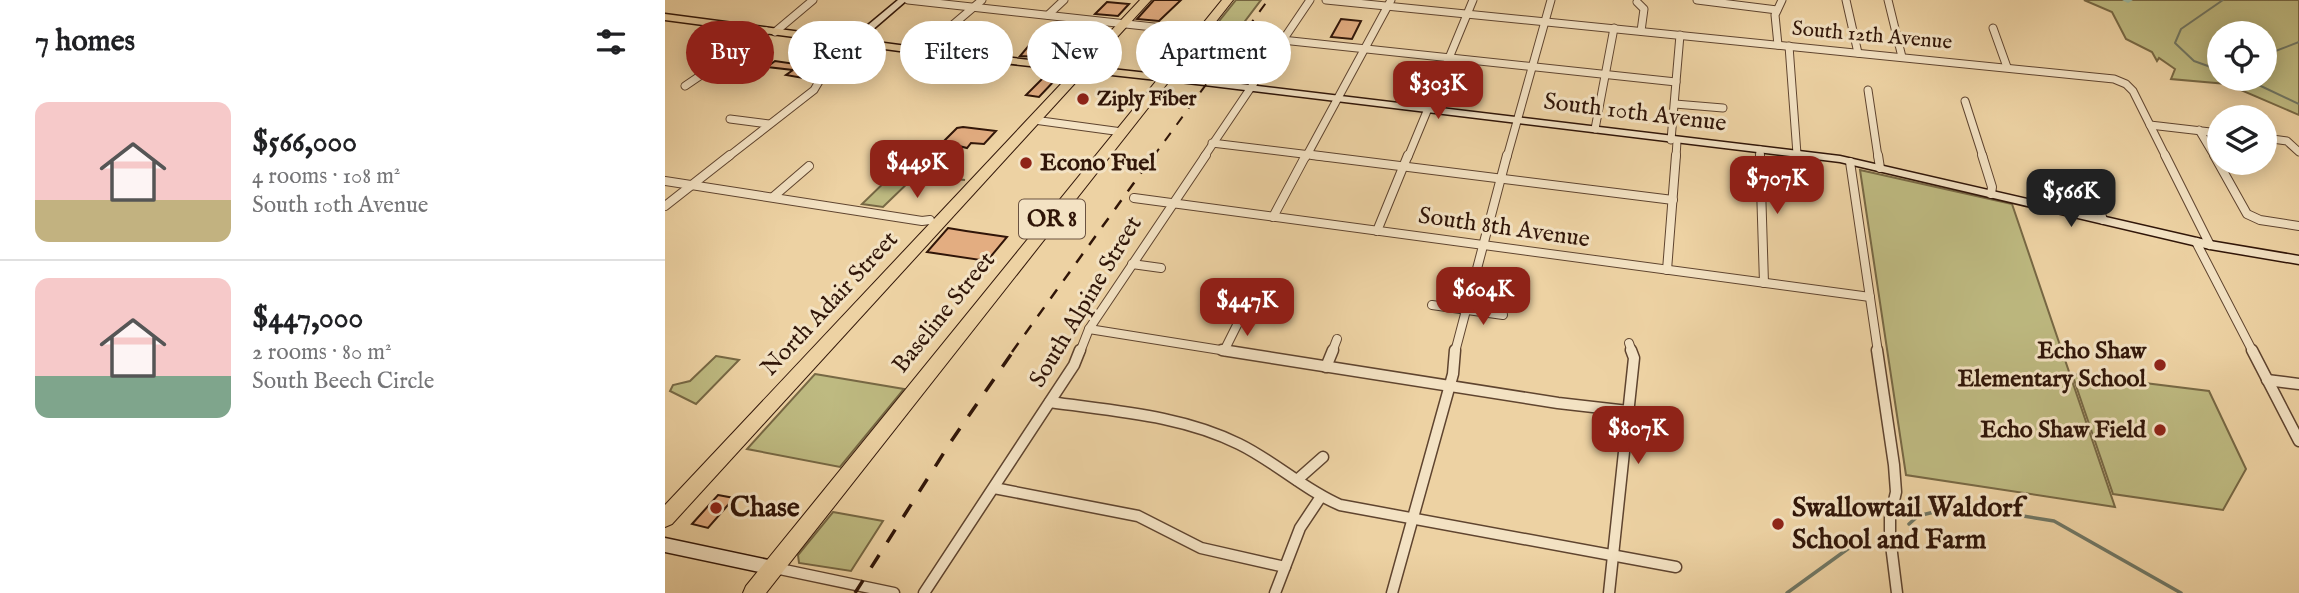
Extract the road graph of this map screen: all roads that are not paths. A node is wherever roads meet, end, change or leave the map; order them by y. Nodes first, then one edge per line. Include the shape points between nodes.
1 (813, 0) edge
2 (906, 0) edge
3 (982, 0) edge
4 (1064, 0) edge
5 (1146, 0) edge
6 (1228, 0) edge
7 (1310, 0) edge
8 (1326, 0) edge
9 (1473, 0) edge
10 (1551, 0) edge
11 (1782, 0) edge
12 (1846, 0) edge
13 (1888, 0) edge
14 (1698, 1) edge
15 (1637, 2) dead end
16 (1389, 3) edge
17 (974, 7) junction
18 (1777, 10) junction
19 (1467, 14) junction
20 (1048, 15) junction
21 (665, 17) edge
22 (695, 21) edge
23 (880, 21) edge
24 (957, 21) edge
25 (1211, 21) edge
26 (1545, 21) junction
27 (1125, 23) junction
28 (1136, 24) edge
29 (1122, 26) edge
30 (1291, 27) edge
31 (1613, 28) junction
32 (774, 29) edge
33 (1993, 29) dead end
34 (1641, 31) junction
35 (1680, 34) junction
36 (1291, 41) edge
37 (1777, 45) junction
38 (1789, 46) junction
39 (1364, 49) junction
40 (1857, 53) junction
41 (1902, 57) junction
42 (1448, 58) junction
43 (1532, 67) junction
44 (2007, 67) junction
45 (1606, 75) junction
46 (1676, 82) junction
47 (688, 84) edge
48 (818, 84) edge
49 (1067, 84) edge
50 (1161, 84) edge
51 (1216, 84) edge
52 (1253, 84) edge
53 (685, 86) dead end
54 (1250, 88) junction
55 (1868, 90) dead end
56 (1338, 98) junction
57 (1965, 102) dead end
58 (1675, 104) junction
59 (1427, 108) junction
60 (1723, 108) dead end
61 (730, 119) dead end
62 (1519, 119) junction
63 (1034, 120) junction
64 (769, 124) junction
65 (2150, 125) junction
66 (1595, 129) junction
67 (2199, 130) junction
68 (2207, 131) edge
69 (1122, 132) junction
70 (1674, 140) junction
71 (2277, 140) edge
72 (1212, 143) junction
73 (1761, 150) junction
74 (2299, 152) edge
75 (1307, 154) junction
76 (1797, 154) junction
77 (1850, 162) junction
78 (809, 166) dead end
79 (1404, 166) junction
80 (1880, 169) junction
81 (1501, 178) junction
82 (665, 181) edge
83 (691, 186) junction
84 (2091, 186) dead end
85 (1991, 194) junction
86 (773, 197) junction
87 (1134, 198) dead end
88 (1673, 200) junction
89 (1172, 203) junction
90 (665, 206) edge
91 (1273, 217) junction
92 (2103, 220) junction
93 (935, 221) junction
94 (2299, 226) edge
95 (1377, 231) junction
96 (2196, 242) junction
97 (1482, 245) junction
98 (2210, 245) junction
99 (2298, 261) edge
100 (1132, 264) junction
101 (1161, 268) dead end
102 (1667, 270) junction
103 (1764, 283) junction
104 (1870, 297) junction
105 (1432, 304) dead end
106 (1466, 310) junction
107 (1244, 311) dead end
108 (1503, 315) dead end
109 (1089, 329) junction
110 (1337, 339) dead end
111 (1629, 343) dead end
112 (1224, 351) junction
113 (1326, 367) junction
114 (2267, 380) junction
115 (2299, 384) edge
116 (1450, 387) junction
117 (1050, 402) junction
118 (1628, 411) junction
119 (2299, 441) edge
120 (1323, 457) dead end
121 (1297, 480) junction
122 (994, 488) junction
123 (1320, 498) junction
124 (665, 518) edge
125 (1413, 519) junction
126 (665, 545) edge
127 (1613, 555) junction
128 (1285, 567) junction
129 (1676, 567) dead end
130 (773, 568) junction
131 (753, 593) edge
132 (894, 593) edge
133 (924, 593) edge
134 (1275, 593) edge
135 (1392, 593) edge
136 (1609, 593) edge
137 (1897, 593) edge

1 - 32 street via 799,15
2 - 17 street
2 - 23 main road
3 - 17 street
4 - 20 street
5 - 27 highway, North Adair Street
6 - 25 highway, Baseline Street / OR 8
7 - 30 street, South Alpine Street
8 - 16 street, South 12th Avenue
9 - 19 street
10 - 26 street
11 - 18 street
12 - 40 street
13 - 41 street
14 - 18 street
15 - 34 street via 1644,11
16 - 19 street, South 12th Avenue
16 - 39 street
17 - 20 street
17 - 24 street
18 - 37 street
19 - 26 street, South 12th Avenue
19 - 42 street
20 - 27 street
21 - 22 main road
26 - 31 street, South 12th Avenue
26 - 43 street
27 - 28 street
27 - 29 highway, North Adair Street
31 - 34 street, South 12th Avenue
31 - 45 street
33 - 44 street
34 - 35 street, South 12th Avenue
35 - 37 street, South 12th Avenue
35 - 46 street
36 - 39 street
37 - 38 street, South 12th Avenue
38 - 40 street, South 12th Avenue
38 - 76 street
39 - 42 street
39 - 56 street
40 - 41 street, South 12th Avenue
41 - 44 street, South 12th Avenue
42 - 43 street
42 - 59 street
43 - 45 street
43 - 62 street
44 - 65 street, South 12th Avenue via 2121,81 2133,91
45 - 46 street
45 - 66 street
46 - 58 street
47 - 53 street
48 - 64 street
49 - 63 highway, North Adair Street
50 - 69 highway, Baseline Street / OR 8
51 - 54 main road, South 10th Avenue
52 - 54 street, South Alpine Street
54 - 56 main road, South 10th Avenue
54 - 72 street, South Alpine Street
55 - 80 street
56 - 59 main road, South 10th Avenue
56 - 75 street
57 - 85 street
58 - 60 street
58 - 70 street
59 - 62 main road, South 10th Avenue
59 - 79 street
61 - 64 street
62 - 66 main road, South 10th Avenue
62 - 81 street
63 - 69 street
63 - 93 highway, North Adair Street
64 - 83 street
65 - 67 street
65 - 98 street
66 - 70 main road, South 10th Avenue
67 - 68 street
67 - 94 street via 2246,212 2255,219
69 - 130 highway, Baseline Street / OR 8
70 - 73 main road, South 10th Avenue
70 - 88 street
71 - 74 street via 2289,142
72 - 75 street
72 - 89 street, South Alpine Street
73 - 76 main road, South 10th Avenue
73 - 103 street
75 - 79 street
75 - 91 street
76 - 77 main road, South 10th Avenue
77 - 80 main road, South 10th Avenue
77 - 104 street
78 - 86 street
79 - 81 street
79 - 95 street
80 - 85 main road, South 10th Avenue
81 - 88 street
81 - 97 street
82 - 83 street
83 - 86 street
83 - 90 street
84 - 92 street
85 - 92 main road, South 10th Avenue
86 - 93 street
87 - 89 street, South 8th Avenue
88 - 102 street
89 - 91 street, South 8th Avenue
89 - 100 street, South Alpine Street
91 - 95 street, South 8th Avenue
92 - 96 main road, South 10th Avenue
93 - 124 highway, North Adair Street
95 - 97 street, South 8th Avenue
96 - 98 main road, South 10th Avenue
96 - 114 street
97 - 102 street, South 8th Avenue
97 - 106 street
98 - 99 main road, South 10th Avenue
100 - 101 street
100 - 109 street, South Alpine Street
102 - 103 street, South 8th Avenue
103 - 104 street, South 8th Avenue
104 - 137 street via 1894,465 1890,537
105 - 106 street
106 - 108 street
106 - 116 street
107 - 112 street
109 - 112 street
109 - 117 street, South Alpine Street via 1081,353
110 - 113 street
111 - 118 street via 1635,358
112 - 113 street
113 - 116 street
114 - 115 street
114 - 119 street
116 - 118 street
116 - 125 street
117 - 121 street via 1213,433
117 - 122 street, South Alpine Street
118 - 127 street
120 - 121 street
121 - 123 street
122 - 128 street via 1138,516 1201,548
122 - 133 street, South Alpine Street
123 - 125 street
123 - 128 street via 1300,528
125 - 127 street
125 - 135 street
126 - 130 main road
127 - 129 street
127 - 136 street
128 - 134 street
130 - 131 highway, Baseline Street / OR 8
130 - 132 street

